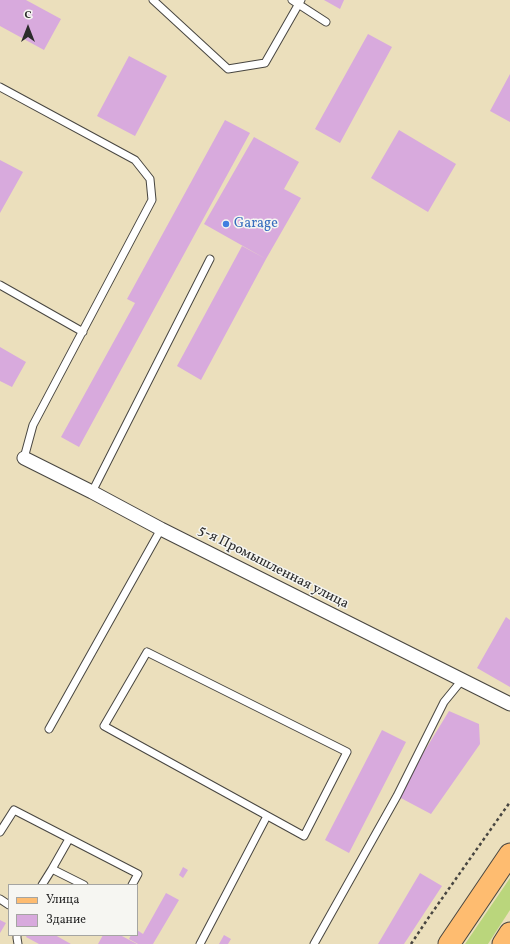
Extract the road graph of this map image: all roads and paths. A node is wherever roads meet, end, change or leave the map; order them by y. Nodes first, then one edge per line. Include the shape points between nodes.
1 (153, 0) edge
2 (297, 2) edge
3 (326, 22) dead end
4 (0, 87) edge
5 (210, 260) dead end
6 (0, 285) edge
7 (82, 332) junction
8 (24, 458) joint
9 (92, 492) junction
10 (161, 529) junction
11 (462, 680) junction
12 (510, 704) edge
13 (50, 729) dead end
14 (510, 802) edge
15 (267, 816) junction
16 (0, 832) edge
17 (70, 839) junction
18 (510, 854) edge
19 (52, 869) junction
20 (43, 884) edge
21 (82, 884) edge
22 (133, 884) edge
23 (510, 933) edge
24 (200, 944) edge
25 (314, 944) edge
26 (411, 944) edge
27 (449, 944) edge
28 (503, 944) edge

1 - 2 lane via 228,69 265,63
2 - 3 lane
4 - 7 lane via 135,160 150,179 152,200
5 - 9 lane
6 - 7 lane
7 - 8 lane via 33,425
8 - 9 street, 5-я Промышленная улица
9 - 10 street, 5-я Промышленная улица
10 - 11 street, 5-я Промышленная улица
10 - 13 lane
11 - 12 street, 5-я Промышленная улица
11 - 25 lane via 444,702 397,796
14 - 26 path
15 - 15 lane via 304,836 347,752 147,652 104,726
15 - 24 lane
16 - 17 lane via 14,810
17 - 19 lane
17 - 22 lane via 138,874
18 - 27 main road
19 - 20 lane
19 - 21 lane
23 - 28 main road

